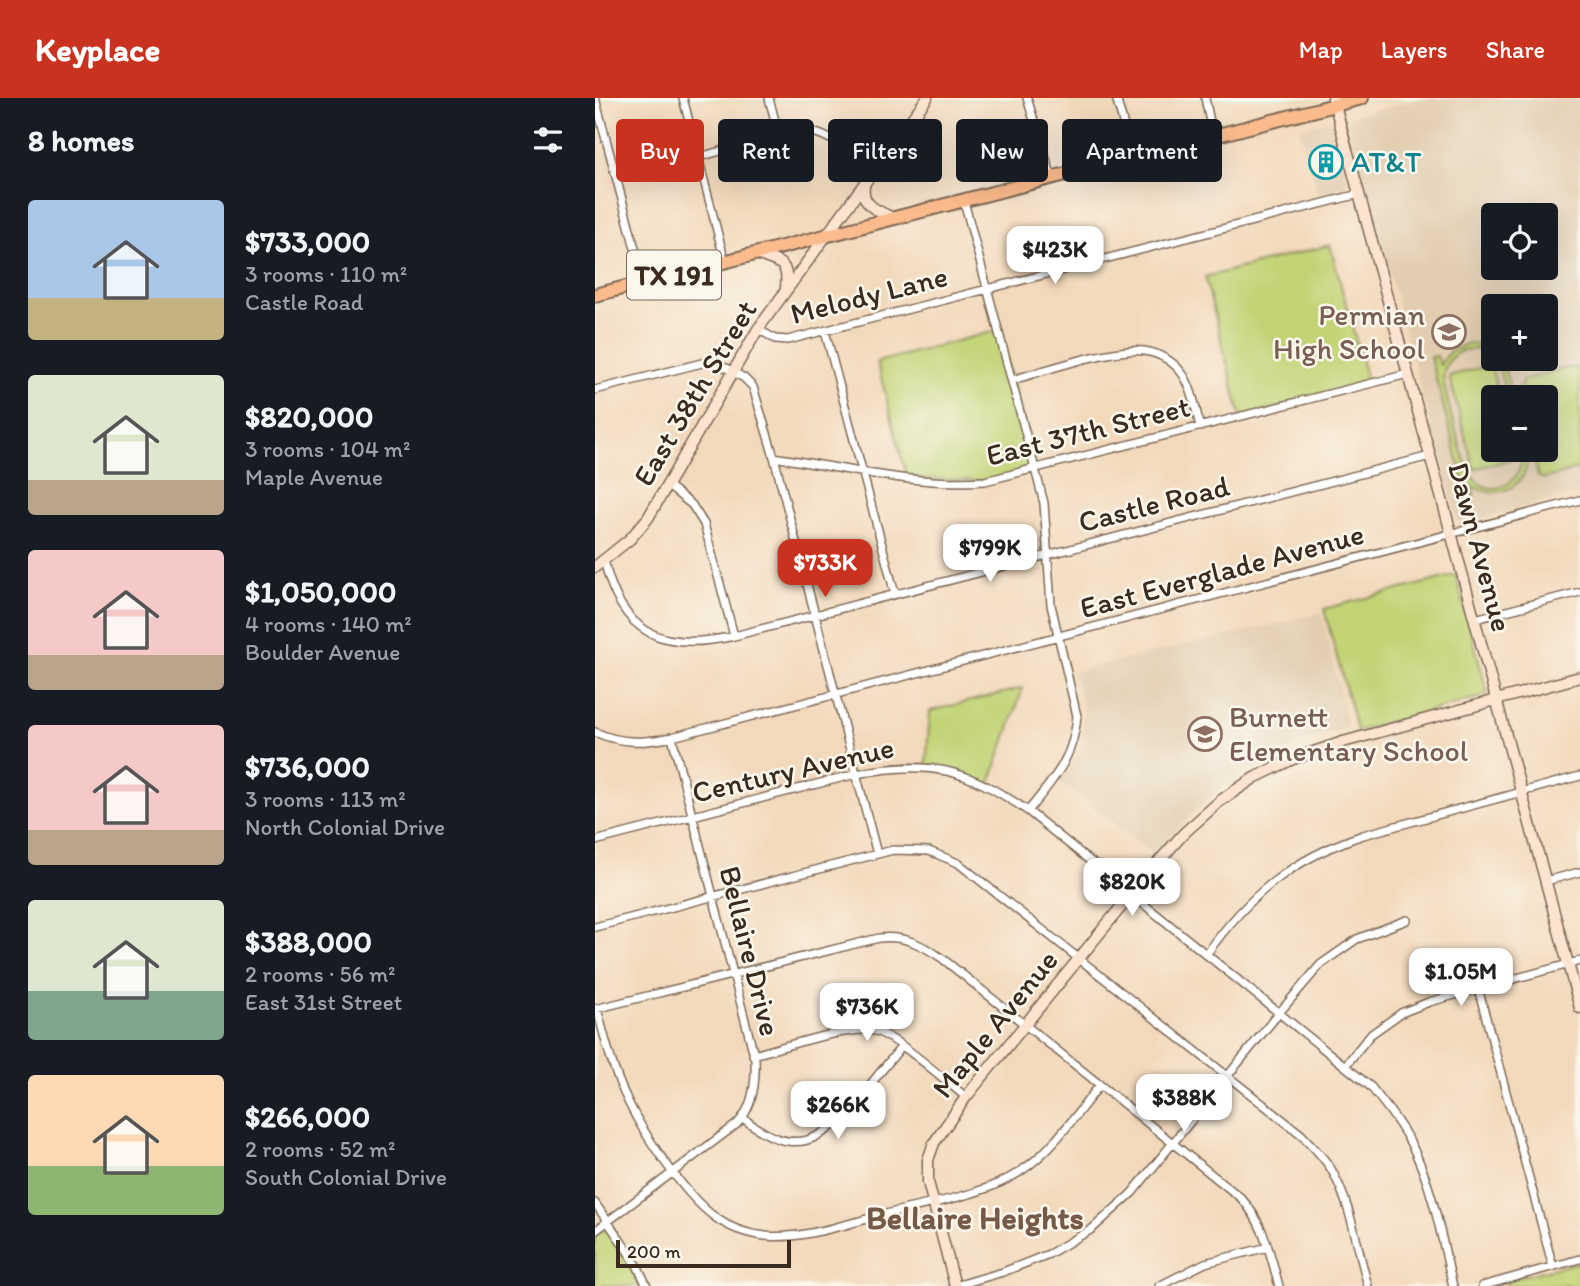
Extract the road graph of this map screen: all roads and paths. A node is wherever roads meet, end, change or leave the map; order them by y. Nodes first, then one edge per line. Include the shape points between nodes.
1 (595, 98) edge
2 (683, 98) edge
3 (769, 98) edge
4 (927, 98) edge
5 (1027, 98) edge
6 (1116, 98) edge
7 (1205, 98) edge
8 (1362, 98) edge
9 (1334, 102) edge
10 (689, 119) edge
11 (775, 119) edge
12 (912, 119) edge
13 (1122, 119) edge
14 (1209, 119) edge
15 (1222, 133) edge
16 (1062, 175) edge
17 (704, 178) edge
18 (1052, 178) junction
19 (867, 182) edge
20 (864, 187) junction
21 (1359, 194) junction
22 (964, 201) junction
23 (893, 218) junction
24 (826, 234) junction
25 (755, 253) junction
26 (725, 262) junction
27 (644, 282) junction
28 (988, 289) junction
29 (786, 290) junction
30 (595, 295) edge
31 (758, 329) junction
32 (825, 331) junction
33 (733, 372) junction
34 (1408, 374) junction
35 (1012, 380) junction
36 (595, 390) edge
37 (1199, 427) junction
38 (1430, 456) junction
39 (774, 457) junction
40 (1036, 469) junction
41 (862, 471) junction
42 (667, 485) junction
43 (1580, 500) edge
44 (1451, 534) junction
45 (1047, 555) junction
46 (600, 564) edge
47 (1580, 592) edge
48 (895, 594) junction
49 (815, 615) junction
50 (1475, 619) junction
51 (734, 636) junction
52 (1059, 637) junction
53 (1580, 677) edge
54 (836, 695) junction
55 (1496, 700) junction
56 (595, 732) edge
57 (672, 737) junction
58 (856, 774) junction
59 (1580, 776) edge
60 (1522, 792) junction
61 (1028, 811) junction
62 (692, 816) junction
63 (595, 841) edge
64 (877, 854) junction
65 (1580, 872) edge
66 (1546, 881) junction
67 (1132, 895) junction
68 (713, 897) junction
69 (1407, 920) dead end
70 (595, 927) edge
71 (1206, 955) junction
72 (1080, 960) junction
73 (1580, 961) edge
74 (1568, 964) junction
75 (733, 974) junction
76 (1478, 988) junction
77 (1580, 1008) edge
78 (596, 1009) edge
79 (1279, 1013) junction
80 (1026, 1026) junction
81 (902, 1046) junction
82 (753, 1055) junction
83 (1345, 1066) junction
84 (1227, 1077) junction
85 (1100, 1085) junction
86 (967, 1097) junction
87 (743, 1118) junction
88 (1173, 1144) junction
89 (674, 1172) junction
90 (932, 1202) junction
91 (595, 1203) edge
92 (608, 1222) junction
93 (595, 1231) edge
94 (1268, 1247) junction
95 (1580, 1259) edge
96 (1553, 1267) junction
97 (647, 1286) edge
98 (954, 1286) edge
99 (1159, 1286) edge
100 (1279, 1286) edge
101 (1368, 1286) edge
102 (1453, 1286) edge
103 (1482, 1286) edge

1 - 27 street
2 - 10 street
3 - 11 street
4 - 12 street, East 38th Street
5 - 18 street
6 - 13 street
7 - 14 street
8 - 9 highway, TX 191
9 - 15 highway, TX 191
9 - 21 street, Dawn Avenue
16 - 18 highway, TX 191
17 - 26 street
18 - 22 highway, TX 191
19 - 20 street, East 38th Street
20 - 23 street via 866,203
20 - 24 street, East 38th Street
21 - 28 street, Melody Lane
21 - 34 street, Dawn Avenue
22 - 23 highway, TX 191
22 - 28 street
23 - 24 highway, TX 191
24 - 25 highway, TX 191
24 - 29 street, East 38th Street
25 - 26 highway, TX 191
25 - 29 street via 785,268
26 - 27 highway, TX 191
27 - 30 highway, TX 191
28 - 32 street, Melody Lane
28 - 35 street
29 - 31 street, East 38th Street
31 - 32 street, Melody Lane via 781,340
31 - 33 street, East 38th Street
32 - 41 street
33 - 36 street via 706,362
33 - 39 street via 753,387
33 - 42 street, East 38th Street
34 - 37 street, East 37th Street
34 - 38 street, Dawn Avenue
35 - 37 street via 1119,352 1152,352 1185,377
35 - 40 street
37 - 40 street, East 37th Street
38 - 44 street, Dawn Avenue
38 - 45 street, Castle Road
39 - 41 street, East 37th Street
39 - 49 street
40 - 41 street, East 37th Street via 956,483
40 - 45 street via 1044,503
41 - 48 street
42 - 46 street, East 38th Street via 631,539
42 - 51 street via 692,505 704,524
43 - 44 street, East Everglade Avenue
44 - 50 street, Dawn Avenue
44 - 52 street, East Everglade Avenue
45 - 48 street, Castle Road
45 - 52 street
46 - 51 street, Castle Road via 620,605 648,631 687,643
47 - 50 street
48 - 49 street, Castle Road
49 - 51 street, Castle Road
49 - 54 street
50 - 55 street, Dawn Avenue
52 - 54 street, East Everglade Avenue
52 - 61 street via 1075,700 1076,731 1066,761
53 - 55 street, Maple Avenue
54 - 57 street, East Everglade Avenue
54 - 58 street
55 - 60 street, Dawn Avenue
55 - 67 street, Maple Avenue via 1343,742 1263,773 1203,815
56 - 57 street, East Everglade Avenue via 630,742
57 - 62 street, Bellaire Drive
58 - 61 street, Century Avenue via 907,766 951,771 989,786
58 - 62 street, Century Avenue
58 - 64 street
59 - 60 street
60 - 66 street, Dawn Avenue
60 - 71 street via 1363,835 1310,856 1251,900
61 - 67 street, Century Avenue
62 - 63 street, Century Avenue
62 - 68 street, Bellaire Drive
64 - 68 street
64 - 72 street via 916,849 948,857
65 - 66 street
66 - 74 street, Dawn Avenue
67 - 71 street, Century Avenue
67 - 72 street, Maple Avenue
68 - 70 street
68 - 75 street, Bellaire Drive
69 - 79 street via 1357,939 1333,955
71 - 79 street, Century Avenue
72 - 80 street, Maple Avenue
72 - 84 street
73 - 74 street
74 - 76 street
74 - 77 street, Dawn Avenue
75 - 78 street
75 - 80 street via 858,942 898,937 943,959
75 - 82 street, Bellaire Drive
76 - 83 street via 1390,1019
76 - 96 street
78 - 89 street via 625,1095
79 - 83 street, Century Avenue
79 - 84 street
80 - 85 street
80 - 86 street, Maple Avenue
81 - 82 street via 881,1032 859,1029
81 - 86 street
81 - 87 street via 835,1125 816,1138 782,1140
82 - 87 street, Bellaire Drive via 754,1087
83 - 102 street, Century Avenue via 1371,1087 1414,1151
84 - 88 street
84 - 101 street via 1302,1135 1331,1170
85 - 88 street
85 - 90 street via 1053,1142 1020,1172
86 - 90 street, Maple Avenue via 931,1151 927,1175
87 - 89 street
88 - 94 street via 1241,1198 1258,1219
88 - 98 street via 1129,1196 1092,1229 1049,1254
89 - 90 street via 715,1217 761,1236 805,1233
89 - 92 street
90 - 98 street, Maple Avenue
91 - 92 street
92 - 93 street
92 - 97 street
94 - 99 street via 1205,1264
94 - 100 street
95 - 96 street
96 - 103 street

